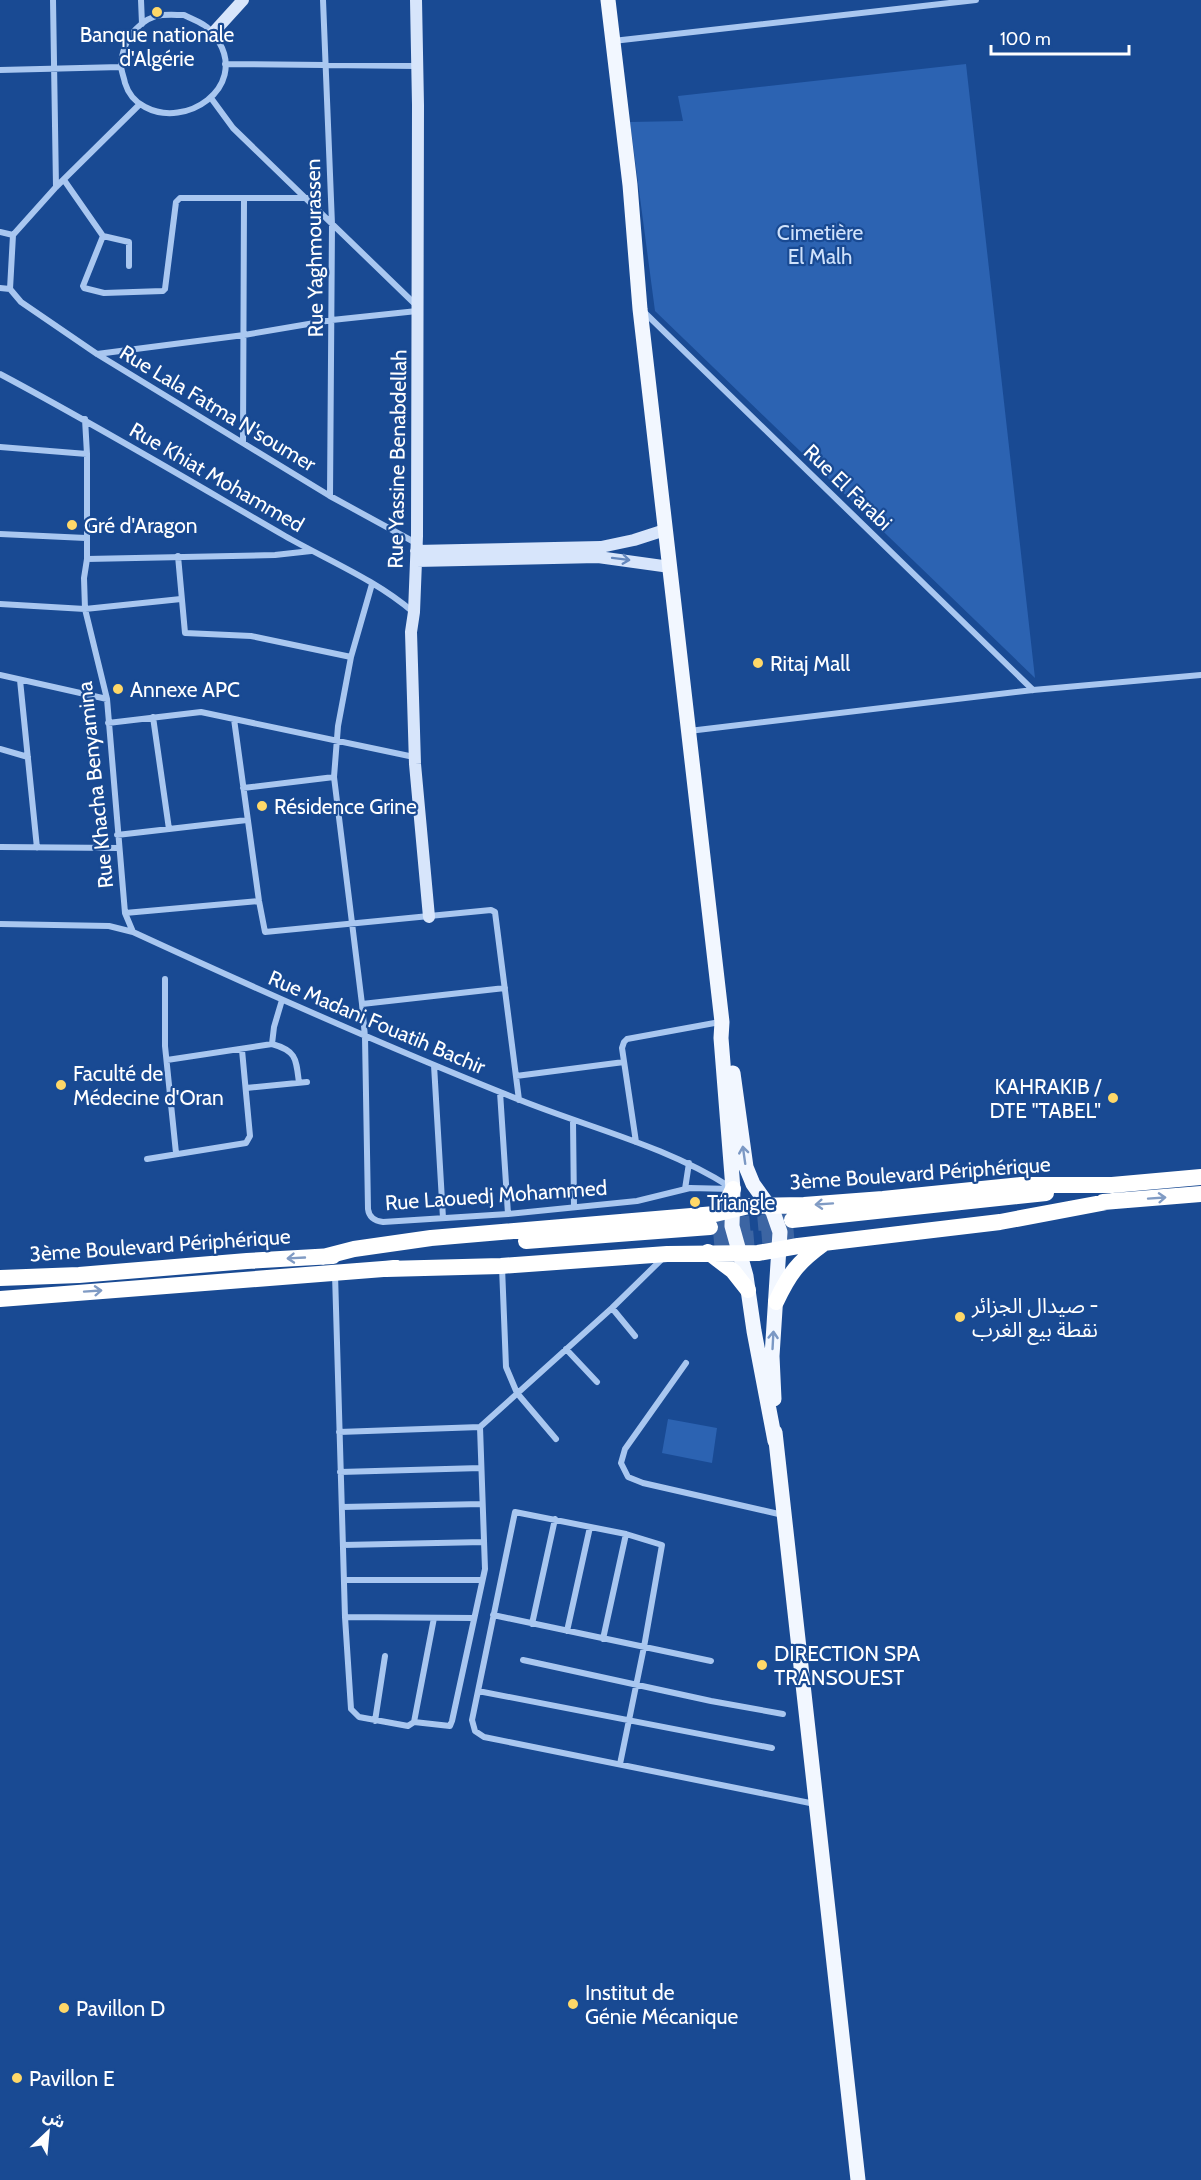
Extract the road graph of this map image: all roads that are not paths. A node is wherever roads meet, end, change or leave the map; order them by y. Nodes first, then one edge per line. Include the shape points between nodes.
1 (53, 0) edge
2 (141, 0) edge
3 (243, 0) edge
4 (323, 0) edge
5 (416, 0) edge
6 (608, 0) edge
7 (976, 0) edge
8 (142, 24) junction
9 (213, 33) junction
10 (613, 41) junction
11 (225, 64) junction
12 (121, 66) junction
13 (326, 66) junction
14 (418, 66) junction
15 (54, 68) junction
16 (0, 70) edge
17 (211, 98) junction
18 (140, 104) junction
19 (64, 180) junction
20 (56, 187) junction
21 (307, 198) junction
22 (244, 199) junction
23 (332, 224) junction
24 (0, 232) edge
25 (13, 235) junction
26 (104, 236) junction
27 (129, 266) dead end
28 (0, 288) edge
29 (10, 290) junction
30 (418, 309) junction
31 (640, 309) junction
32 (332, 320) junction
33 (244, 334) junction
34 (96, 354) junction
35 (0, 374) edge
36 (85, 419) junction
37 (243, 442) junction
38 (0, 447) edge
39 (87, 454) junction
40 (330, 495) junction
41 (665, 530) junction
42 (0, 534) edge
43 (86, 538) junction
44 (312, 551) junction
45 (416, 551) junction
46 (178, 556) junction
47 (87, 559) junction
48 (670, 567) junction
49 (372, 584) junction
50 (181, 599) junction
51 (0, 604) edge
52 (85, 609) junction
53 (414, 612) junction
54 (351, 657) junction
55 (0, 675) edge
56 (1201, 675) edge
57 (20, 680) junction
58 (1033, 690) junction
59 (106, 699) junction
60 (153, 717) junction
61 (234, 719) junction
62 (108, 723) junction
63 (689, 731) junction
64 (337, 740) junction
65 (0, 749) edge
66 (28, 757) junction
67 (415, 757) junction
68 (334, 777) junction
69 (243, 788) junction
70 (247, 820) junction
71 (169, 829) junction
72 (117, 835) junction
73 (0, 847) edge
74 (37, 848) junction
75 (118, 848) junction
76 (259, 901) junction
77 (125, 913) junction
78 (429, 917) junction
79 (0, 924) edge
80 (352, 924) junction
81 (133, 932) junction
82 (165, 979) dead end
83 (505, 988) junction
84 (282, 1000) junction
85 (362, 1004) junction
86 (722, 1022) junction
87 (365, 1037) junction
88 (272, 1044) junction
89 (242, 1050) junction
90 (166, 1060) junction
91 (624, 1062) junction
92 (434, 1065) junction
93 (516, 1076) junction
94 (307, 1082) dead end
95 (298, 1083) junction
96 (246, 1089) junction
97 (500, 1092) junction
98 (519, 1100) junction
99 (573, 1121) junction
100 (636, 1142) junction
101 (176, 1153) junction
102 (147, 1159) dead end
103 (689, 1163) junction
104 (1201, 1177) edge
105 (685, 1189) junction
106 (733, 1189) junction
107 (1112, 1193) junction
108 (1201, 1194) edge
109 (769, 1205) junction
110 (574, 1208) junction
111 (732, 1209) junction
112 (508, 1214) junction
113 (443, 1218) junction
114 (793, 1228) tunnel mouth
115 (712, 1234) junction
116 (824, 1243) junction
117 (780, 1249) junction
118 (740, 1253) junction
119 (667, 1254) junction
120 (501, 1266) junction
121 (387, 1269) junction
122 (0, 1271) edge
123 (335, 1273) junction
124 (79, 1275) junction
125 (0, 1278) edge
126 (748, 1290) junction
127 (0, 1297) edge
128 (776, 1302) junction
129 (612, 1308) junction
130 (636, 1336) dead end
131 (566, 1349) junction
132 (686, 1363) dead end
133 (597, 1382) dead end
134 (517, 1393) junction
135 (480, 1427) junction
136 (339, 1432) junction
137 (556, 1439) dead end
138 (775, 1441) junction
139 (481, 1468) junction
140 (340, 1472) junction
141 (482, 1504) junction
142 (342, 1507) junction
143 (783, 1515) junction
144 (555, 1519) junction
145 (590, 1527) junction
146 (626, 1534) junction
147 (484, 1542) junction
148 (343, 1545) junction
149 (344, 1580) junction
150 (482, 1580) junction
151 (493, 1616) junction
152 (345, 1617) junction
153 (434, 1618) junction
154 (474, 1618) junction
155 (532, 1624) junction
156 (567, 1631) junction
157 (603, 1639) junction
158 (644, 1647) junction
159 (386, 1656) dead end
160 (524, 1660) dead end
161 (711, 1661) dead end
162 (636, 1684) junction
163 (478, 1691) junction
164 (783, 1714) dead end
165 (629, 1720) junction
166 (375, 1721) junction
167 (414, 1722) junction
168 (772, 1748) dead end
169 (620, 1764) junction
170 (816, 1804) junction
171 (858, 2180) edge

1 - 15 street
2 - 8 street
3 - 9 street
4 - 13 street, Rue Yaghmourassen
5 - 14 street, Rue Yassine Benabdellah
6 - 10 main road
7 - 10 street
8 - 9 street via 157,16 184,15
8 - 12 street via 129,37
9 - 11 street
10 - 31 main road
11 - 13 street
11 - 17 street via 222,84
12 - 15 street
12 - 18 street via 127,91
13 - 14 street
13 - 23 street, Rue Yaghmourassen
14 - 30 street, Rue Yassine Benabdellah
15 - 16 street
15 - 20 street
17 - 18 street via 184,113 164,113
17 - 21 street via 233,128
18 - 19 street
19 - 20 street
19 - 26 street
20 - 25 street
21 - 22 street
21 - 23 street
22 - 26 street via 177,199 165,289 160,292 104,293 84,288
22 - 33 street
23 - 30 street
23 - 32 street, Rue Yaghmourassen
24 - 25 street
25 - 29 street
26 - 27 street via 129,242
28 - 29 street
29 - 34 street, Rue Lala Fatma N'soumer via 21,302
30 - 32 street
30 - 45 street, Rue Yassine Benabdellah
31 - 41 main road
31 - 58 street, Rue El Farabi
32 - 33 street
32 - 40 street, Rue Yaghmourassen
33 - 34 street
33 - 37 street
34 - 37 street, Rue Lala Fatma N'soumer
35 - 36 street, Rue Khiat Mohammed
36 - 39 street, Rue Khacha Benyamina
36 - 44 street, Rue Khiat Mohammed
37 - 40 street, Rue Lala Fatma N'soumer
38 - 39 street
39 - 43 street, Rue Khacha Benyamina
40 - 45 street, Rue Lala Fatma N'soumer
41 - 45 street via 601,547
41 - 48 main road
42 - 43 street
43 - 47 street, Rue Khacha Benyamina
44 - 46 street
44 - 49 street, Rue Khiat Mohammed
45 -> 48 street via 598,557
45 - 53 street, Rue Yassine Benabdellah
46 - 47 street
46 - 50 street
47 - 52 street, Rue Khacha Benyamina
48 - 63 main road
49 - 53 street, Rue Khiat Mohammed
49 - 54 street
50 - 52 street
50 - 54 street via 184,631 188,634 251,636
51 - 52 street
52 - 59 street, Rue Khacha Benyamina
53 - 67 street, Rue Yassine Benabdellah via 411,632
54 - 64 street
55 - 57 street
56 - 58 street
57 - 59 street
57 - 66 street
58 - 63 street
59 - 62 street, Rue Khacha Benyamina
60 - 61 street via 201,712
60 - 62 street
60 - 71 street
61 - 64 street
61 - 69 street
62 - 72 street, Rue Khacha Benyamina
63 - 86 main road
64 - 67 street
64 - 68 street
65 - 66 street
66 - 74 street
67 - 78 street, Rue Yassine Benabdellah
68 - 69 street
68 - 80 street
69 - 70 street
70 - 71 street
70 - 76 street
71 - 72 street
72 - 75 street, Rue Khacha Benyamina
73 - 74 street
74 - 75 street
75 - 77 street, Rue Khacha Benyamina
76 - 77 street
76 - 80 street via 265,932
77 - 81 street, Rue Khacha Benyamina
78 - 80 street
78 - 83 street via 495,912
79 - 81 street, Rue Madani Fouatih Bachir via 109,926
80 - 85 street
81 - 84 street, Rue Madani Fouatih Bachir
82 - 90 street
83 - 85 street
83 - 93 street
84 - 87 street, Rue Madani Fouatih Bachir
84 - 88 street
85 - 87 street
86 - 91 street via 627,1039 622,1048
86 - 106 main road
109 -> 86 main road via 746,1167 729,1038
87 - 92 street, Rue Madani Fouatih Bachir
87 - 113 street, Rue Laouedj Mohammed via 368,1212 383,1222
88 - 89 street
88 - 95 street via 284,1047 296,1059
89 - 90 street
89 - 96 street
90 - 101 street
91 - 93 street
91 - 100 street
92 - 97 street, Rue Madani Fouatih Bachir
92 - 113 street
93 - 98 street
94 - 95 street
95 - 96 street
96 - 101 street via 250,1136 246,1143
97 - 98 street, Rue Madani Fouatih Bachir
97 - 112 street
98 - 99 street, Rue Madani Fouatih Bachir
99 - 100 street, Rue Madani Fouatih Bachir
99 - 110 street
100 - 103 street, Rue Madani Fouatih Bachir
101 - 102 street
103 - 105 street
103 - 106 street, Rue Madani Fouatih Bachir
104 - 107 highway, 3ème Boulevard Périphérique
105 - 106 street, Rue Laouedj Mohammed
105 - 110 street, Rue Laouedj Mohammed via 644,1200
106 - 111 main road
106 - 115 highway
107 -> 108 highway
107 -> 109 highway, 3ème Boulevard Périphérique via 1019,1177 883,1199
107 - 114 highway via 1008,1199
107 - 116 highway via 1000,1222
109 - 111 highway, 3ème Boulevard Périphérique
109 - 117 main road via 778,1225
110 - 112 street, Rue Laouedj Mohammed
111 - 115 highway, 3ème Boulevard Périphérique
111 - 118 main road
112 - 113 street, Rue Laouedj Mohammed
115 - 118 highway
115 - 119 highway
115 - 121 highway
115 -> 124 highway, 3ème Boulevard Périphérique via 431,1238 323,1257
115 - 126 highway
116 - 117 highway
116 - 128 highway via 797,1265
117 - 118 highway
117 - 128 main road
118 - 126 main road
119 - 120 highway
119 - 129 street
120 - 121 highway
120 - 134 street via 506,1367
121 - 123 highway, 3ème Boulevard Périphérique
122 - 124 highway
127 -> 123 highway, 3ème Boulevard Périphérique
123 - 136 street
124 - 125 highway, 3ème Boulevard Périphérique
126 - 138 main road
138 -> 128 main road via 772,1356
129 - 130 street
129 - 131 street
131 - 133 street
131 - 134 street
132 - 143 street via 625,1449 621,1463 628,1477
134 - 135 street
134 - 137 street
135 - 136 street
135 - 139 street
136 - 140 street
138 - 143 main road
139 - 140 street
139 - 141 street
140 - 142 street
141 - 142 street
141 - 147 street
142 - 148 street
143 - 170 main road
144 - 145 street
144 - 151 street via 515,1512
144 - 155 street
145 - 146 street
145 - 156 street
146 - 157 street
146 - 158 street via 660,1543 662,1548
147 - 148 street
147 - 150 street
148 - 149 street
149 - 150 street
149 - 152 street
150 - 154 street
151 - 155 street
151 - 163 street
152 - 153 street
152 - 166 street via 351,1709 359,1717
153 - 154 street
153 - 167 street
154 - 167 street via 450,1726
155 - 156 street
156 - 157 street
157 - 158 street
158 - 161 street
158 - 162 street
159 - 166 street
160 - 162 street
162 - 164 street
162 - 165 street
163 - 165 street
163 - 169 street via 472,1720 475,1731 484,1737
165 - 168 street
165 - 169 street
166 - 167 street via 408,1726
169 - 170 street
170 - 171 main road

